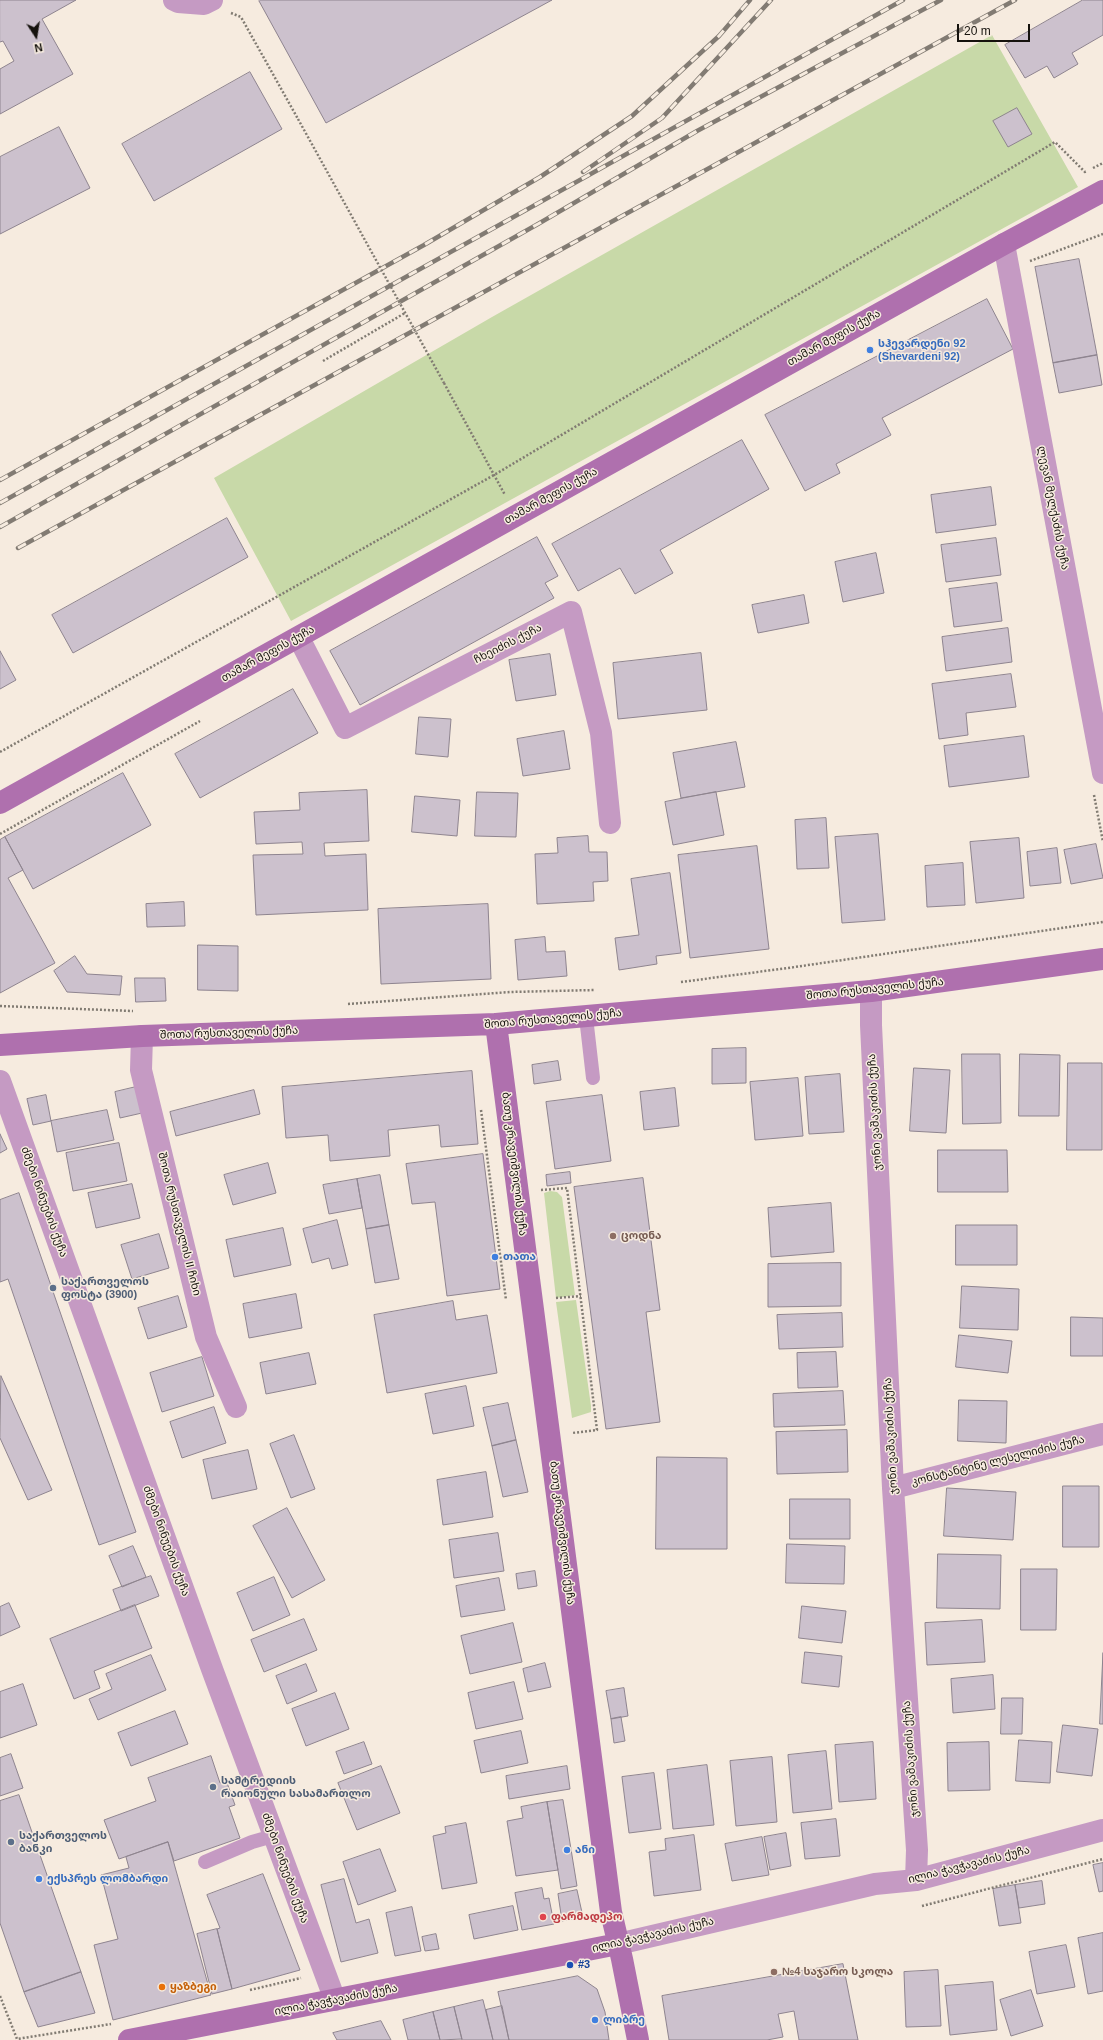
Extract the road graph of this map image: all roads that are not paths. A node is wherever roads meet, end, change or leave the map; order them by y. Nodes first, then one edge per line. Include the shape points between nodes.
1 (174, 0) edge
2 (212, 0) edge
3 (1103, 191) edge
4 (1004, 244) junction
5 (299, 638) junction
6 (1103, 773) edge
7 (0, 803) edge
8 (610, 823) dead end
9 (1103, 959) edge
10 (872, 991) junction
11 (586, 1017) junction
12 (496, 1024) junction
13 (142, 1036) junction
14 (0, 1045) edge
15 (592, 1078) dead end
16 (0, 1081) edge
17 (236, 1407) dead end
18 (1103, 1434) edge
19 (893, 1488) junction
20 (1103, 1830) edge
21 (273, 1836) junction
22 (205, 1862) dead end
23 (916, 1880) junction
24 (618, 1944) junction
25 (335, 2000) junction
26 (123, 2031) edge
27 (638, 2040) edge

1 - 2 street via 204,4
3 - 4 main road, თამარ მეფის ქუჩა
4 - 5 main road, თამარ მეფის ქუჩა
4 - 6 street, ლევან მელქაძის ქუჩა
5 - 7 main road, თამარ მეფის ქუჩა
5 - 8 street, ჩხეიძის ქუჩა via 345,728 571,612 601,734
9 - 10 main road, შოთა რუსთაველის ქუჩა
10 - 11 main road, შოთა რუსთაველის ქუჩა
10 - 19 street, ჯონი ვაშაკიძის ქუჩა via 871,1024
11 - 12 main road, შოთა რუსთაველის ქუჩა
11 - 15 lane
12 - 13 main road, შოთა რუსთაველის ქუჩა
12 - 24 main road, ბათუ კრავეიშვილის ქუჩა via 611,1912
13 - 14 main road, შოთა რუსთაველის ქუჩა
13 - 17 street, შოთა რუსთაველის II ჩიხი via 141,1070 206,1337
16 - 21 street, ძმები ნინუების ქუჩა
18 - 19 street, კონსტანტინე ლესელიძის ქუჩა
19 - 23 street, ჯონი ვაშაკიძის ქუჩა via 917,1850
20 - 23 street, ილია ჭავჭავაძის ქუჩა
21 - 22 lane
21 - 25 street, ძმები ნინუების ქუჩა
23 - 24 street, ილია ჭავჭავაძის ქუჩა via 875,1884
24 - 25 main road, ილია ჭავჭავაძის ქუჩა
24 - 27 main road, ბათუ კრავეიშვილის ქუჩა
25 - 26 main road, ილია ჭავჭავაძის ქუჩა

